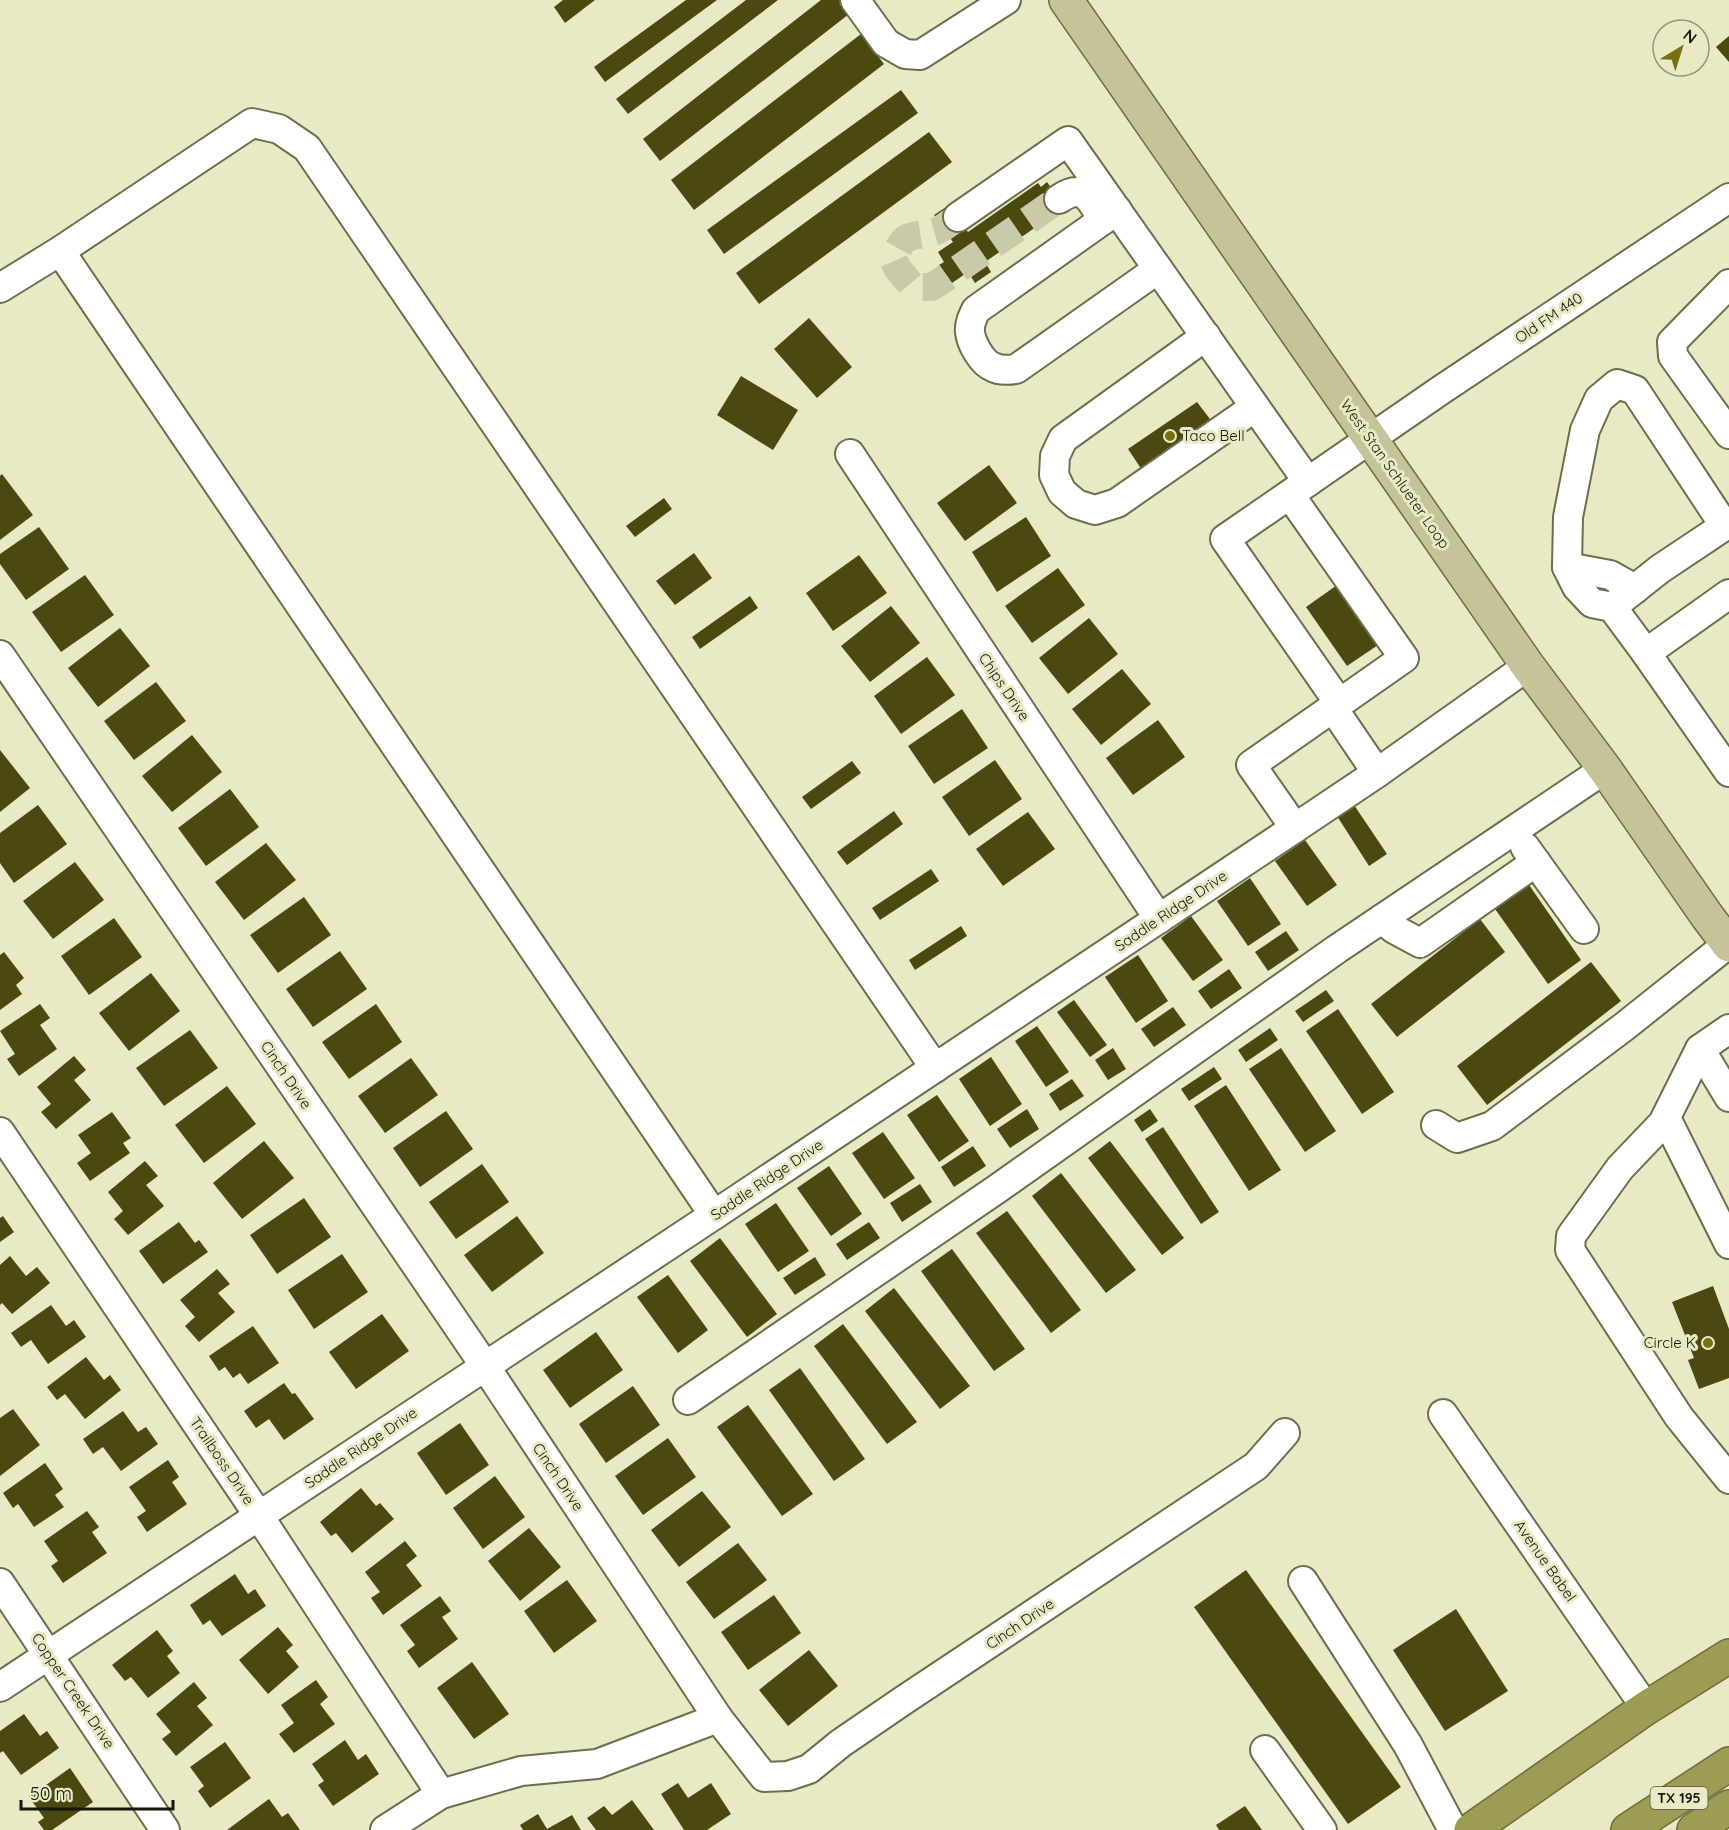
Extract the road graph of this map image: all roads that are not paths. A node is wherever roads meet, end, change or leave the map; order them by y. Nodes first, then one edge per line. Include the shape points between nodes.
1 (855, 0) edge
2 (1006, 0) edge
3 (1066, 0) edge
4 (1059, 198) tunnel mouth
5 (1729, 199) edge
6 (1110, 215) junction
7 (958, 217) tunnel mouth
8 (60, 251) junction
9 (1158, 269) junction
10 (1729, 284) edge
11 (0, 288) edge
12 (1206, 336) junction
13 (1256, 407) junction
14 (1729, 434) edge
15 (1371, 439) junction
16 (850, 454) dead end
17 (1299, 488) junction
18 (1726, 524) edge
19 (1568, 567) junction
20 (1635, 589) junction
21 (1729, 594) edge
22 (1612, 607) junction
23 (1646, 653) junction
24 (0, 655) edge
25 (1528, 666) junction
26 (1336, 706) junction
27 (1726, 760) edge
28 (1605, 769) junction
29 (1377, 773) junction
30 (1295, 828) junction
31 (1513, 831) junction
32 (1536, 862) junction
33 (1718, 916) edge
34 (1159, 919) junction
35 (1382, 919) junction
36 (1584, 929) dead end
37 (1729, 944) edge
38 (1729, 1029) edge
39 (1700, 1049) junction
40 (935, 1068) junction
41 (1729, 1097) edge
42 (1666, 1118) junction
43 (1436, 1125) dead end
44 (0, 1131) edge
45 (714, 1215) junction
46 (1729, 1245) edge
47 (484, 1366) junction
48 (688, 1400) dead end
49 (1443, 1414) dead end
50 (1285, 1433) dead end
51 (1729, 1479) edge
52 (259, 1516) junction
53 (1303, 1581) dead end
54 (0, 1583) edge
55 (48, 1655) junction
56 (1729, 1656) edge
57 (0, 1687) edge
58 (1646, 1708) junction
59 (718, 1718) junction
60 (1265, 1750) dead end
61 (1729, 1764) edge
62 (441, 1794) junction
63 (1729, 1807) edge
64 (165, 1830) edge
65 (385, 1830) edge
66 (1322, 1830) edge
67 (1453, 1830) edge
68 (1471, 1830) edge
69 (1628, 1830) edge
70 (1694, 1830) edge

1 - 2 street via 886,43 905,54 920,55
3 - 15 main road, West Stan Schlueter Loop
4 - 6 street via 1075,190 1082,192
5 - 15 street, Old FM 440
6 - 7 street via 1068,141
6 - 9 street
6 - 9 street via 976,309 970,333 991,367 1016,369
8 - 11 street
8 - 40 street via 252,123 279,129 307,148
8 - 45 street
9 - 12 street
10 - 14 street via 1672,342 1672,356
12 - 13 street
12 - 13 street via 1063,439 1055,456 1054,475 1062,492 1076,504 1095,510 1117,502
13 - 17 street
15 - 17 street, Old FM 440
15 - 25 main road, West Stan Schlueter Loop
16 - 34 street, Chips Drive
17 - 26 street via 1404,658
17 - 26 street, Old FM 440 via 1225,539
18 - 19 street via 1635,390 1617,384 1599,399 1585,430 1568,517
18 - 20 street
19 - 20 street via 1610,574
19 - 22 street via 1577,587 1592,603
20 - 22 street
21 - 23 street
22 - 23 street
23 - 27 street
24 - 47 street, Cinch Drive
25 - 28 main road, West Stan Schlueter Loop
25 - 29 street, Saddle Ridge Drive
26 - 29 street
26 - 30 street via 1251,765
28 - 31 street
28 - 33 main road, West Stan Schlueter Loop
29 - 30 street, Saddle Ridge Drive
30 - 34 street, Saddle Ridge Drive
31 - 32 street
31 - 35 street
32 - 35 street via 1420,943
32 - 36 street
33 - 37 main road, West Stan Schlueter Loop
34 - 40 street, Saddle Ridge Drive
35 - 48 street
37 - 43 street via 1492,1126 1457,1138
38 - 39 street
39 - 41 street
39 - 42 street
40 - 45 street, Saddle Ridge Drive
42 - 46 street
42 - 51 street via 1620,1168 1571,1236 1570,1250 1679,1417
44 - 52 street, Trailboss Drive
45 - 47 street, Saddle Ridge Drive
47 - 52 street, Saddle Ridge Drive
47 - 59 street, Cinch Drive
49 - 58 street, Avenue Babel
50 - 59 street, Cinch Drive via 1256,1466 841,1743 809,1769 788,1776 764,1777
52 - 55 street, Saddle Ridge Drive
52 - 62 street, Trailboss Drive
53 - 67 street via 1408,1745
54 - 55 street, Copper Creek Drive
55 - 57 street, Saddle Ridge Drive
55 - 64 street, Copper Creek Drive
56 - 58 highway
58 - 68 highway
59 - 62 street via 597,1764 521,1771
60 - 66 street
61 - 69 highway, TX 195
62 - 65 street
63 - 70 highway, TX 195

